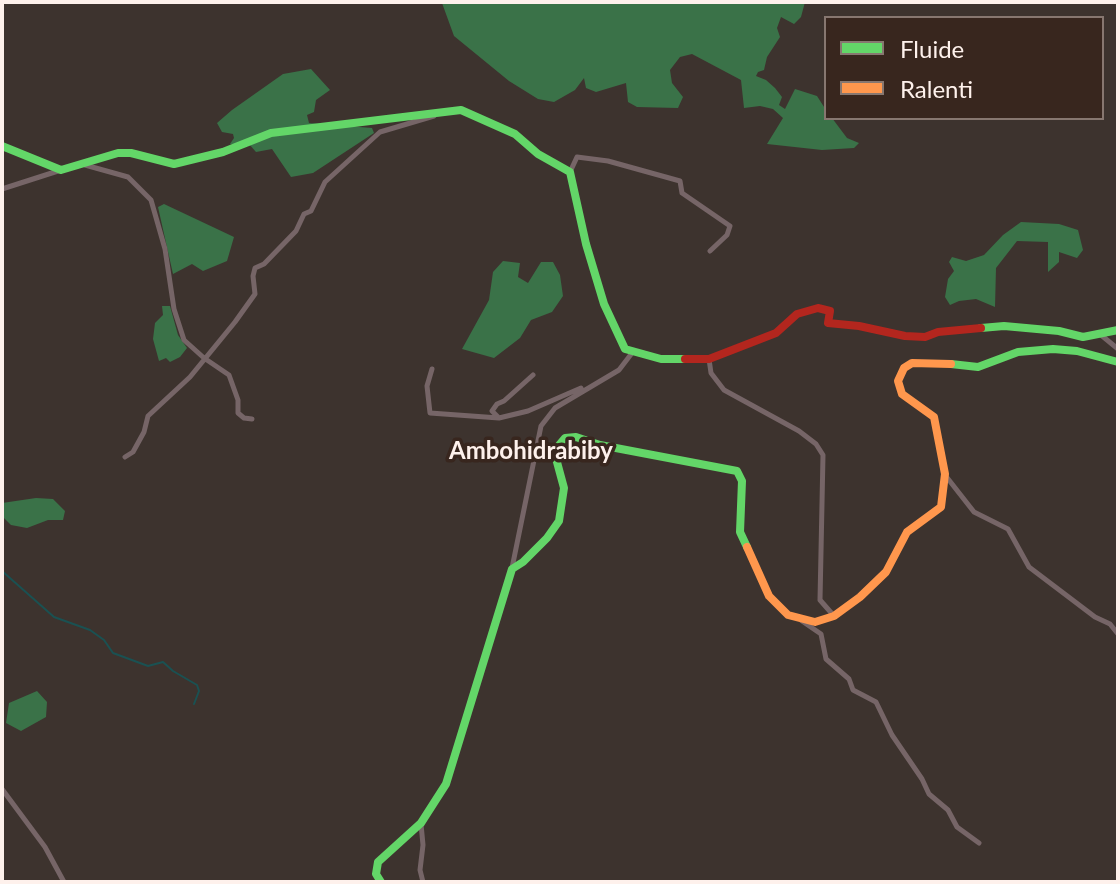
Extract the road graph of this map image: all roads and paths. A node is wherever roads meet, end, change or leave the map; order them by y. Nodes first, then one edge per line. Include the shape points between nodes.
1 (450, 112) junction
2 (2, 146) edge
3 (85, 165) junction
4 (61, 170) junction
5 (570, 172) junction
6 (2, 189) edge
7 (710, 251) dead end
8 (1118, 330) edge
9 (1101, 335) junction
10 (1118, 349) edge
11 (632, 353) junction
12 (204, 358) junction
13 (709, 359) junction
14 (1118, 362) edge
15 (432, 369) dead end
16 (533, 375) dead end
17 (586, 389) junction
18 (499, 418) junction
19 (252, 419) dead end
20 (125, 457) dead end
21 (945, 474) junction
22 (512, 569) junction
23 (834, 616) junction
24 (800, 620) junction
25 (1118, 634) edge
26 (2, 789) edge
27 (421, 823) junction
28 (979, 843) dead end
29 (64, 882) edge
30 (381, 882) edge
31 (423, 882) edge

1 - 3 main road via 271,133 174,164 118,153
1 - 5 main road via 461,110 515,134
1 - 12 street via 380,132 340,166 296,231 255,268 255,294
2 - 4 main road
3 - 4 main road
3 - 12 street via 128,177 151,200 184,340
4 - 6 street
5 - 7 street via 577,157 680,181 682,193 730,226
5 - 11 main road via 604,304 625,349
8 - 9 main road
9 - 10 street
9 - 13 main road via 1004,326 905,336 828,323 830,311 818,308 797,314 776,333
11 - 13 main road
11 - 17 street via 619,370
12 - 19 street via 229,375 238,413
12 - 20 street via 148,416 133,452
13 - 23 street via 711,373 724,390 820,448 820,600
14 - 21 main road via 1053,349 1018,352 978,367 926,362 904,368 898,381 902,394 934,417
15 - 18 street via 427,386 430,413
16 - 18 street via 497,404 492,411
17 - 18 street
17 - 22 street via 555,408 541,426
21 - 23 main road via 941,507 907,532 886,572
21 - 25 street via 974,512 1008,529 1037,575
22 - 24 main road via 559,521 564,488 554,451 565,438 576,437 737,471 742,481 740,532 769,596
22 - 27 main road via 446,784
23 - 24 main road
24 - 28 street via 821,634 826,659 849,679 853,690 876,702 929,794
26 - 29 street
27 - 30 main road via 378,862
27 - 31 street

